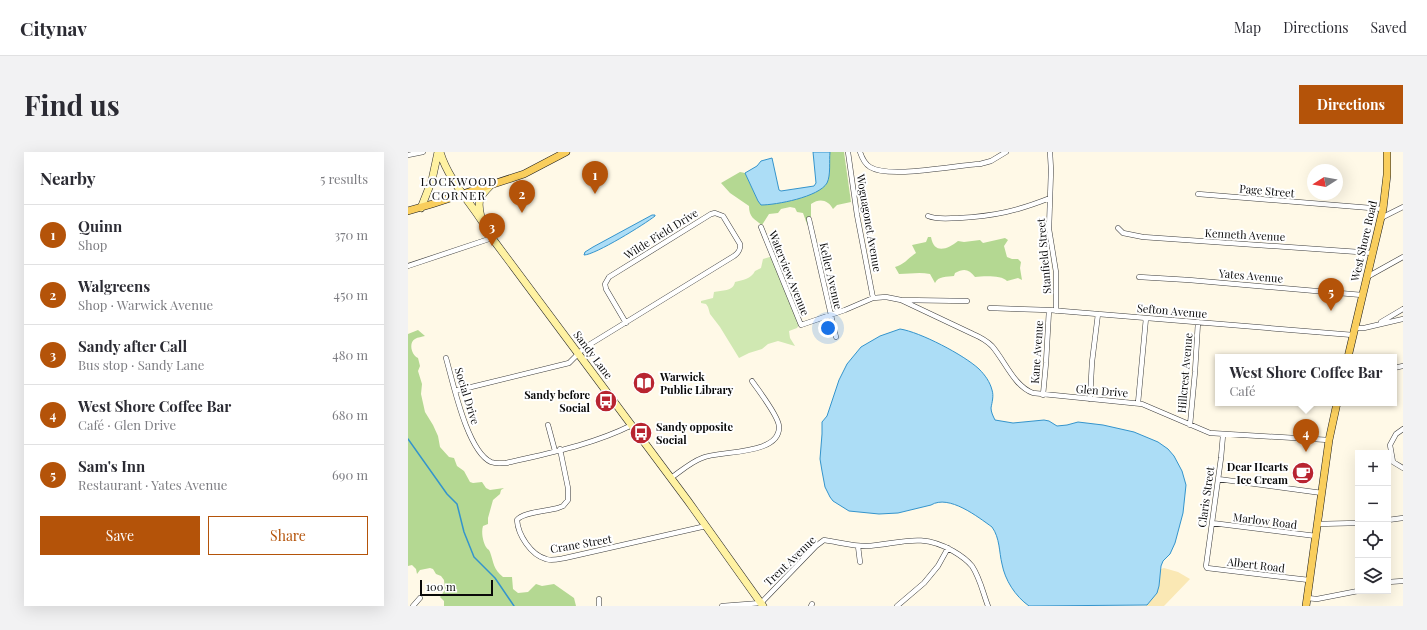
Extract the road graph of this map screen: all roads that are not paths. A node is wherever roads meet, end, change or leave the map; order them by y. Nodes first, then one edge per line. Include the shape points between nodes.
1 (423, 152) edge
2 (439, 152) edge
3 (566, 152) edge
4 (848, 152) edge
5 (860, 152) edge
6 (1006, 152) edge
7 (1050, 152) edge
8 (1387, 152) edge
9 (408, 155) edge
10 (490, 186) junction
11 (462, 194) junction
12 (1198, 194) dead end
13 (1050, 198) junction
14 (421, 208) junction
15 (1403, 208) edge
16 (1383, 209) junction
17 (408, 211) edge
18 (928, 216) dead end
19 (1381, 218) junction
20 (809, 219) dead end
21 (482, 221) junction
22 (761, 227) dead end
23 (1118, 228) dead end
24 (492, 238) junction
25 (1373, 253) junction
26 (1403, 257) edge
27 (408, 266) edge
28 (1139, 277) dead end
29 (1366, 277) junction
30 (1362, 295) junction
31 (873, 298) junction
32 (902, 300) junction
33 (967, 301) dead end
34 (990, 308) dead end
35 (1403, 309) edge
36 (1049, 310) junction
37 (1056, 311) junction
38 (1098, 314) junction
39 (831, 315) junction
40 (1146, 318) junction
41 (1403, 319) edge
42 (1198, 322) junction
43 (626, 323) junction
44 (1378, 324) junction
45 (1354, 331) junction
46 (836, 337) dead end
47 (578, 353) junction
48 (1349, 354) edge
49 (446, 358) dead end
50 (752, 381) dead end
51 (455, 391) junction
52 (1043, 395) junction
53 (1090, 399) junction
54 (1138, 404) junction
55 (1336, 406) edge
56 (548, 424) dead end
57 (1190, 424) junction
58 (632, 425) junction
59 (1403, 430) edge
60 (1223, 434) junction
61 (1329, 440) junction
62 (558, 450) junction
63 (1403, 468) edge
64 (671, 478) junction
65 (1218, 479) junction
66 (1322, 493) junction
67 (1403, 518) edge
68 (1391, 520) edge
69 (1212, 523) junction
70 (1355, 523) edge
71 (1317, 524) junction
72 (706, 526) junction
73 (1316, 536) junction
74 (858, 546) junction
75 (948, 548) junction
76 (860, 562) dead end
77 (1206, 562) joint
78 (1309, 580) junction
79 (1403, 580) edge
80 (1391, 582) edge
81 (1355, 592) edge
82 (420, 598) dead end
83 (1307, 598) junction
84 (599, 599) dead end
85 (762, 604) edge
86 (413, 606) edge
87 (600, 606) edge
88 (722, 606) edge
89 (897, 606) edge
90 (988, 606) edge
91 (1306, 606) edge

1 - 9 street
2 - 11 main road, Sandy Lane
2 - 14 main road
3 - 10 main road via 525,174
4 - 31 street, Woguagonet Avenue
5 - 6 street via 865,163 872,168 902,172 980,164
7 - 13 street, Stanfield Street
8 - 16 main road, West Shore Road via 1388,175
10 - 11 main road
10 - 21 main road via 480,199
11 - 14 main road
11 - 21 main road, Sandy Lane
12 - 16 street, Page Street
13 - 18 street via 997,215 944,218
13 - 37 street, Stanfield Street via 1049,231 1056,272
14 - 17 main road
15 - 19 street
16 - 19 main road, West Shore Road
19 - 25 main road, West Shore Road
20 - 39 street, Keller Avenue
21 - 24 main road, Sandy Lane
22 - 39 street, Waterview Avenue via 801,325
23 - 25 street, Kenneth Avenue via 1123,233 1143,237
24 - 27 street
24 - 47 main road, Sandy Lane
25 - 29 main road, West Shore Road
26 - 29 street
28 - 30 street, Yates Avenue
29 - 30 main road, West Shore Road
30 - 45 main road, West Shore Road
31 - 32 street
31 - 39 street
32 - 33 street
32 - 52 street, Glen Drive via 982,339 992,347 1024,388
34 - 36 street, Sefton Avenue
35 - 44 street
36 - 37 street, Sefton Avenue
36 - 52 street, Kane Avenue
37 - 38 street, Sefton Avenue
38 - 40 street, Sefton Avenue
38 - 53 street
39 - 46 street, Keller Avenue
40 - 42 street, Sefton Avenue
40 - 54 street
41 - 44 street, Sefton Avenue
42 - 45 street, Sefton Avenue
42 - 57 street, Hillcrest Avenue
43 - 43 street, Wilde Field Drive via 606,289 605,284 609,277 711,214 723,216 739,242 738,253
43 - 47 street, Wilde Field Drive
44 - 45 street, Sefton Avenue
45 - 48 main road, West Shore Road
47 - 51 street, Wilde Field Drive via 569,363
47 - 58 main road, Sandy Lane
49 - 51 street, Social Drive
50 - 64 street via 775,416 778,432 774,438 749,451 713,454 702,458
51 - 62 street, Social Drive via 469,434 482,454 492,463 500,464
52 - 53 street, Glen Drive
53 - 54 street, Glen Drive
54 - 57 street, Glen Drive via 1150,406
55 - 61 main road
56 - 62 street
57 - 60 street, Glen Drive via 1210,433
58 - 62 street, Social Drive via 591,442
58 - 64 main road, Sandy Lane
59 - 63 street via 1390,444 1393,462
60 - 61 street, Glen Drive
60 - 65 street, Claris Street
61 - 66 main road
62 - 72 street, Crane Street via 568,488 568,500 558,508 525,515 517,520 522,537 540,557 547,560 565,558
64 - 72 main road, Sandy Lane
65 - 66 street
65 - 69 street, Claris Street
66 - 71 main road
67 - 68 street
69 - 73 street, Marlow Road
69 - 77 street, Claris Street
70 - 71 street
71 - 73 main road
72 - 85 main road, Sandy Lane
73 - 78 main road
74 - 75 street, Trent Avenue via 922,540
74 - 76 street
74 - 85 street, Trent Avenue via 824,540 778,584
75 - 89 street via 935,571
75 - 90 street, Trent Avenue via 972,566 979,578
77 - 78 street, Albert Road via 1207,568
78 - 83 main road
79 - 80 street
81 - 83 street via 1317,599
82 - 86 street
83 - 91 main road
84 - 87 street
85 - 88 street

